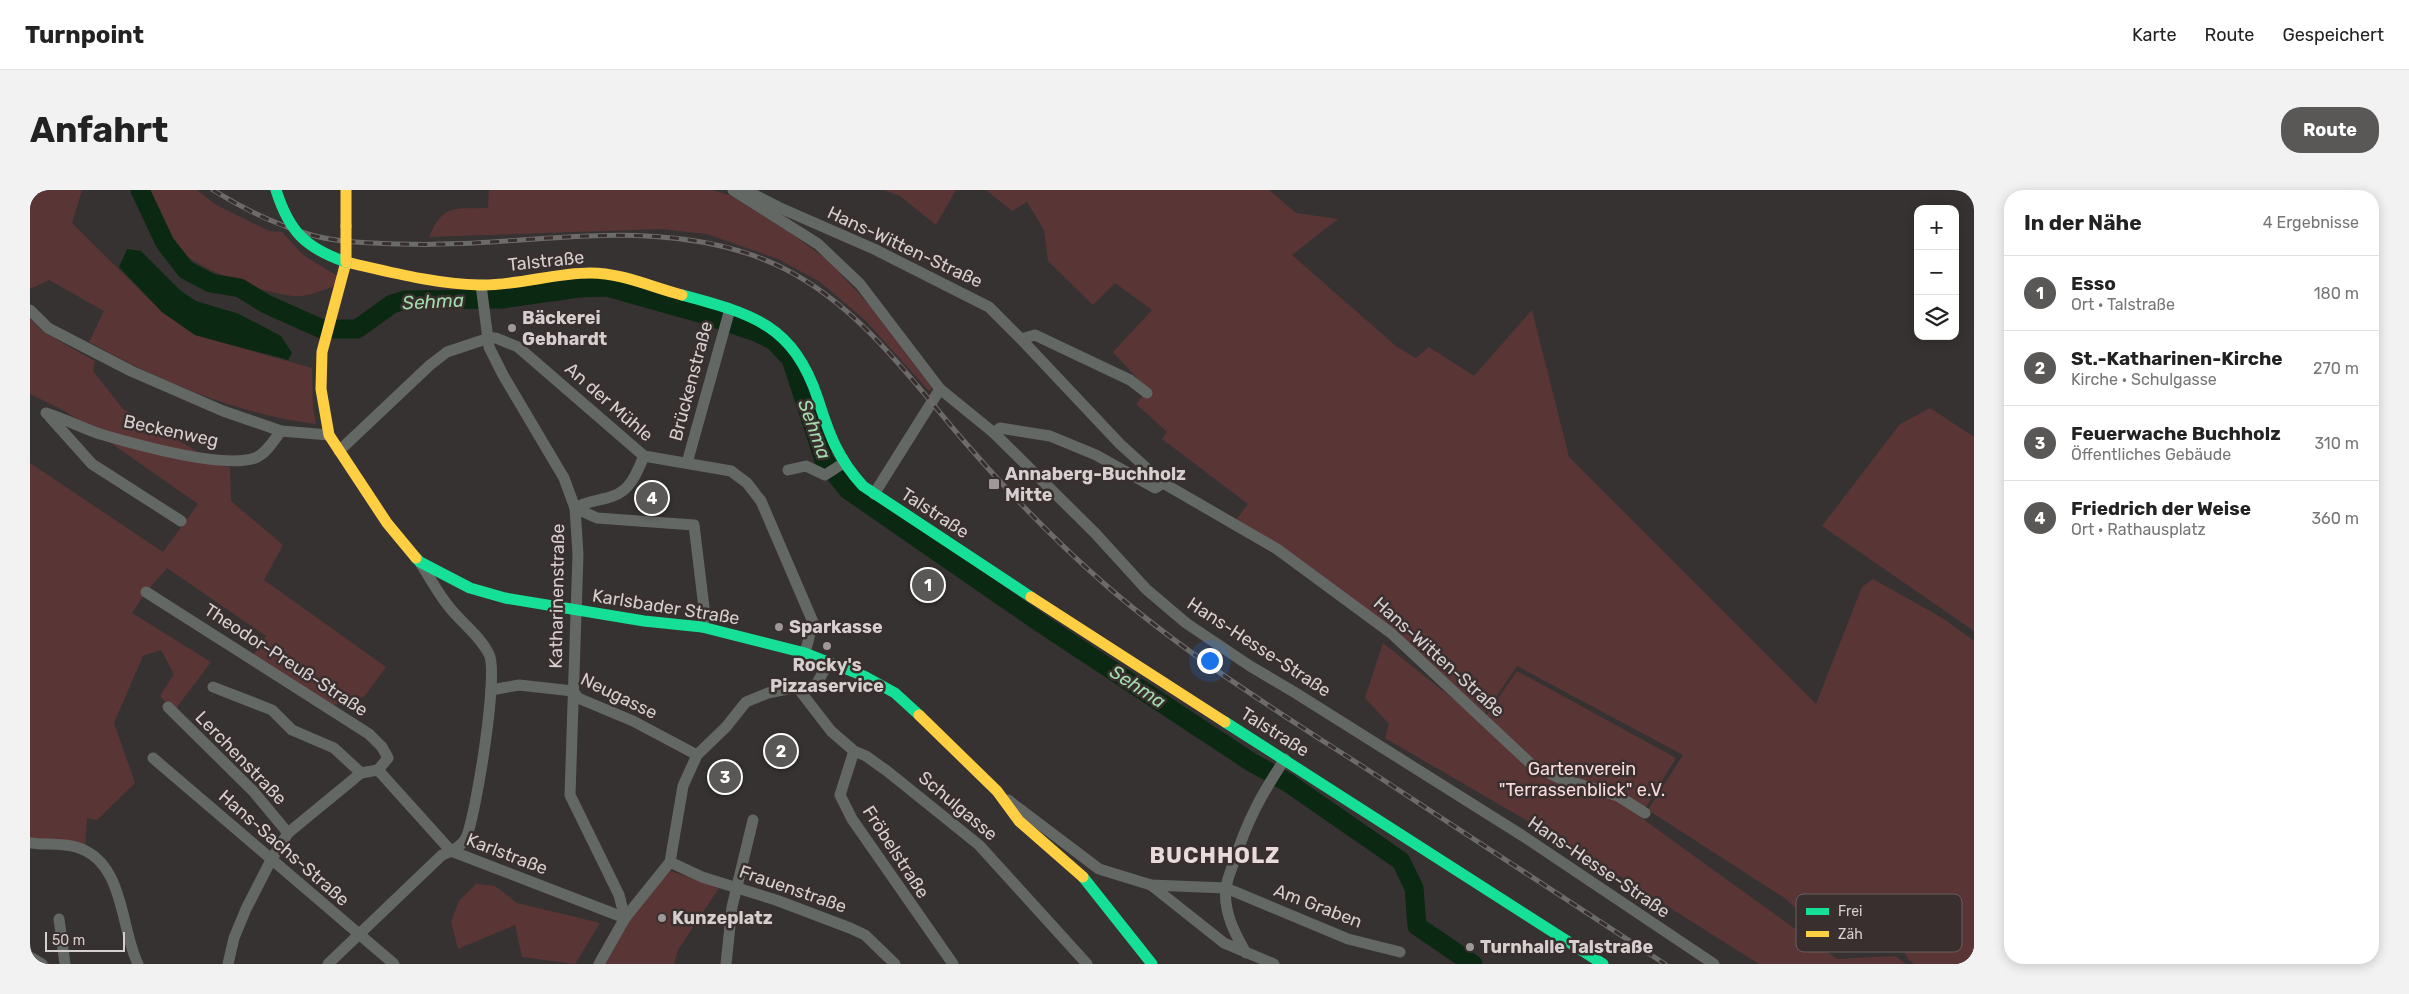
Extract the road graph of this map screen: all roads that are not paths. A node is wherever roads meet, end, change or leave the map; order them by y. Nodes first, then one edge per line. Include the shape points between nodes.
1 (276, 190) edge
2 (346, 190) edge
3 (733, 190) edge
4 (736, 190) edge
5 (346, 262) junction
6 (482, 288) junction
7 (30, 310) edge
8 (728, 313) junction
9 (489, 338) junction
10 (1021, 339) junction
11 (940, 389) junction
12 (1147, 393) dead end
13 (281, 431) junction
14 (994, 433) junction
15 (329, 435) junction
16 (339, 451) junction
17 (644, 456) junction
18 (687, 463) junction
19 (835, 469) junction
20 (788, 470) dead end
21 (1163, 483) junction
22 (874, 494) junction
23 (575, 508) junction
24 (181, 520) dead end
25 (420, 562) junction
26 (146, 592) dead end
27 (576, 610) junction
28 (702, 628) junction
29 (806, 653) junction
30 (829, 662) junction
31 (212, 687) dead end
32 (797, 687) junction
33 (491, 690) junction
34 (573, 691) junction
35 (168, 707) dead end
36 (854, 751) junction
37 (697, 755) junction
38 (153, 758) dead end
39 (1282, 762) junction
40 (378, 770) junction
41 (361, 773) junction
42 (997, 791) junction
43 (1645, 814) dead end
44 (753, 820) dead end
45 (288, 833) junction
46 (30, 843) edge
47 (451, 851) junction
48 (271, 860) junction
49 (670, 862) junction
50 (1151, 885) junction
51 (737, 888) junction
52 (1226, 888) junction
53 (625, 918) junction
54 (59, 919) dead end
55 (359, 936) junction
56 (1400, 952) dead end
57 (1246, 953) junction
58 (30, 957) edge
59 (1267, 963) edge
60 (42, 964) edge
61 (65, 964) edge
62 (138, 964) edge
63 (228, 964) edge
64 (328, 964) edge
65 (394, 964) edge
66 (599, 964) edge
67 (726, 964) edge
68 (895, 964) edge
69 (953, 964) edge
70 (1087, 964) edge
71 (1152, 964) edge
72 (1603, 964) edge
73 (1714, 964) edge

1 - 5 main road, Talstraße, bridge via 290,224 302,241 316,251
2 - 5 main road, Karlsbader Straße, bridge
3 - 11 street, Hans-Hesse-Straße via 818,244 860,284
4 - 10 street, Hans-Witten-Straße via 749,192 874,249 989,307
5 - 6 main road, Talstraße
5 - 15 main road, Karlsbader Straße via 322,352 321,389
6 - 8 main road, Talstraße via 591,273 639,282
6 - 9 street, Katharinenstraße
7 - 13 street via 48,328 131,371 223,411
8 - 18 street, Brückenstraße
8 - 19 main road, Talstraße via 764,324 798,354 812,380
9 - 16 street via 447,352
9 - 17 street, An der Mühle via 518,347
9 - 23 street, Katharinenstraße via 489,347 564,478
10 - 12 street via 1035,335 1130,380
10 - 21 street, Hans-Witten-Straße via 1120,444
11 - 14 street, Hans-Hesse-Straße
11 - 22 street
13 - 15 street
13 - 24 street, Beckenweg via 256,458 233,461 183,454 99,433 46,413 64,429 92,464
14 - 21 street, Hans-Witten-Straße via 1000,428 1050,436 1096,455 1155,488
14 - 73 street, Hans-Hesse-Straße via 1095,533 1146,589 1186,623 1523,836
15 - 16 main road, Karlsbader Straße
16 - 25 main road, Karlsbader Straße via 387,523
17 - 18 street, An der Mühle
17 - 23 street via 634,479 625,489
18 - 29 street, An der Mühle via 731,471 747,483 761,501 813,622
19 - 20 street via 825,475 806,466
19 - 22 main road, Talstraße
21 - 43 street, Hans-Witten-Straße via 1277,549 1391,633 1531,764 1559,778 1618,796
22 - 39 main road, Talstraße
23 - 27 street, Katharinenstraße via 578,554
23 - 28 street via 597,518 694,525 705,616
25 - 27 main road, Karlsbader Straße via 470,588 505,598
25 - 33 street via 449,608 476,635 490,656
26 - 40 street, Theodor-Preuß-Straße via 369,734 388,758
27 - 28 main road, Karlsbader Straße
27 - 34 street, Katharinenstraße
28 - 29 main road, Karlsbader Straße
29 - 30 main road, Karlsbader Straße
30 - 32 street via 817,684 809,688
30 - 42 main road, Karlsbader Straße via 864,676 895,694
31 - 41 street via 272,710 292,730 334,748
32 - 36 street, Schulgasse via 831,731
32 - 37 street via 746,702
33 - 34 street, Neugasse via 518,685
33 - 47 street via 482,768 466,839
34 - 37 street, Neugasse via 578,698 633,721
34 - 53 street, Katharinenstraße via 570,795 619,895
35 - 45 street, Lerchenstraße via 253,791
36 - 69 street, Fröbelstraße via 840,795 852,819
36 - 70 street, Schulgasse via 887,770 979,845
37 - 49 street via 683,786
38 - 48 street, Hans-Sachs-Straße
39 - 52 street via 1247,823
39 - 72 main road, Talstraße
40 - 41 street
40 - 47 street, Karlstraße
41 - 45 street
42 - 50 street via 1099,869
42 - 71 main road, Karlsbader Straße via 1019,821 1089,882
44 - 51 street
45 - 48 street
46 - 62 street via 76,847 101,863 114,884
47 - 53 street, Karlstraße
47 - 55 street via 442,855
48 - 55 street, Hans-Sachs-Straße
48 - 63 street via 246,908
49 - 51 street, Frauenstraße
49 - 53 street
50 - 52 street
50 - 57 street via 1224,943
51 - 67 street
51 - 68 street, Frauenstraße via 865,935
52 - 56 street, Am Graben via 1348,939
52 - 57 street via 1234,932
53 - 66 street
54 - 61 street
55 - 64 street
55 - 65 street, Hans-Sachs-Straße
57 - 59 street
58 - 60 street

